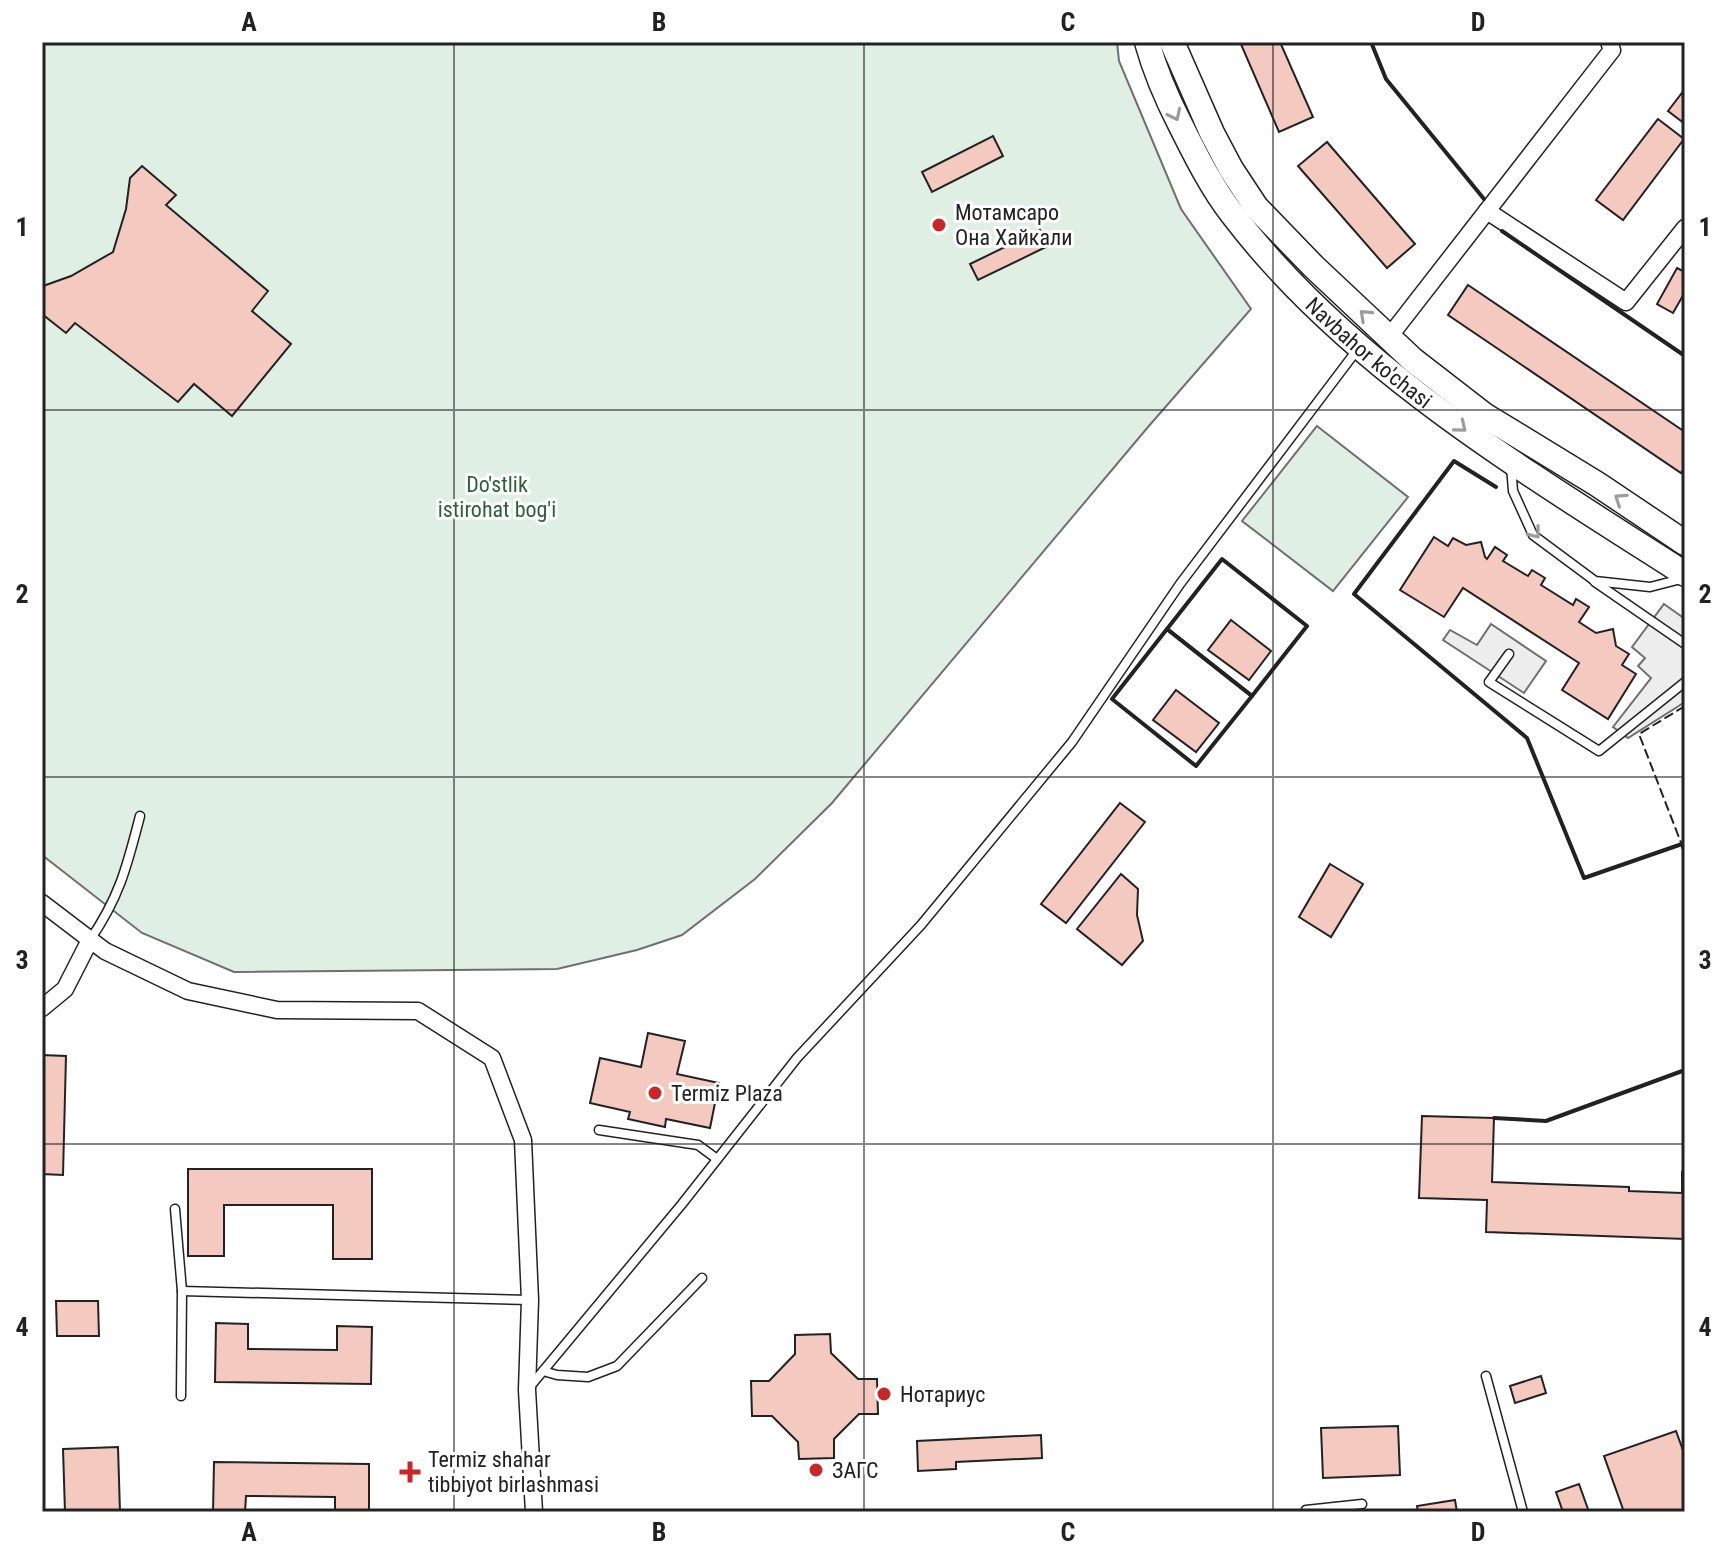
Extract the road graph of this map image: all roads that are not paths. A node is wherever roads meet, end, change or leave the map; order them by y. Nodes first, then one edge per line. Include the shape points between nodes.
1 (1147, 42) edge
2 (1172, 42) edge
3 (1609, 42) edge
4 (1487, 211) junction
5 (1685, 228) edge
6 (1389, 337) junction
7 (1360, 346) junction
8 (1406, 369) junction
9 (1511, 461) junction
10 (1685, 543) edge
11 (1685, 576) edge
12 (1595, 581) junction
13 (1685, 644) edge
14 (1509, 654) dead end
15 (1685, 682) edge
16 (140, 816) dead end
17 (42, 903) edge
18 (90, 940) junction
19 (42, 1008) edge
20 (599, 1130) dead end
21 (717, 1159) junction
22 (175, 1209) dead end
23 (702, 1278) dead end
24 (182, 1291) junction
25 (530, 1300) junction
26 (543, 1371) junction
27 (1486, 1376) dead end
28 (527, 1390) junction
29 (181, 1396) dead end
30 (1362, 1504) dead end
31 (534, 1512) edge
32 (1306, 1512) edge
33 (1523, 1512) edge

1 -> 7 street, Navbahor ko'chasi via 1176,116 1232,214 1296,289
6 -> 2 street, Navbahor ko'chasi via 1256,207 1212,133
3 - 4 street via 1612,50
4 - 5 street via 1626,302
4 - 6 street
6 - 8 street, Navbahor ko'chasi
7 - 8 street, Navbahor ko'chasi
7 - 21 lane via 1180,584 1072,742 921,925 797,1058
8 -> 9 street, Navbahor ko'chasi via 1472,436
10 -> 8 street, Navbahor ko'chasi
9 - 11 street, Navbahor ko'chasi
9 -> 12 lane via 1513,491 1533,535
11 - 12 lane via 1650,587
12 - 13 lane
14 - 15 lane via 1489,682 1599,751
16 - 18 lane via 123,883
17 - 18 street
18 - 19 street via 65,989
18 - 25 street via 188,991 277,1010 418,1011 492,1058 523,1140
20 - 21 lane via 698,1145
21 - 26 lane
22 - 24 lane
23 - 26 lane via 617,1366 588,1377
24 - 25 lane
24 - 29 lane
25 - 28 street
26 - 28 lane
27 - 33 lane
28 - 31 street
30 - 32 lane

